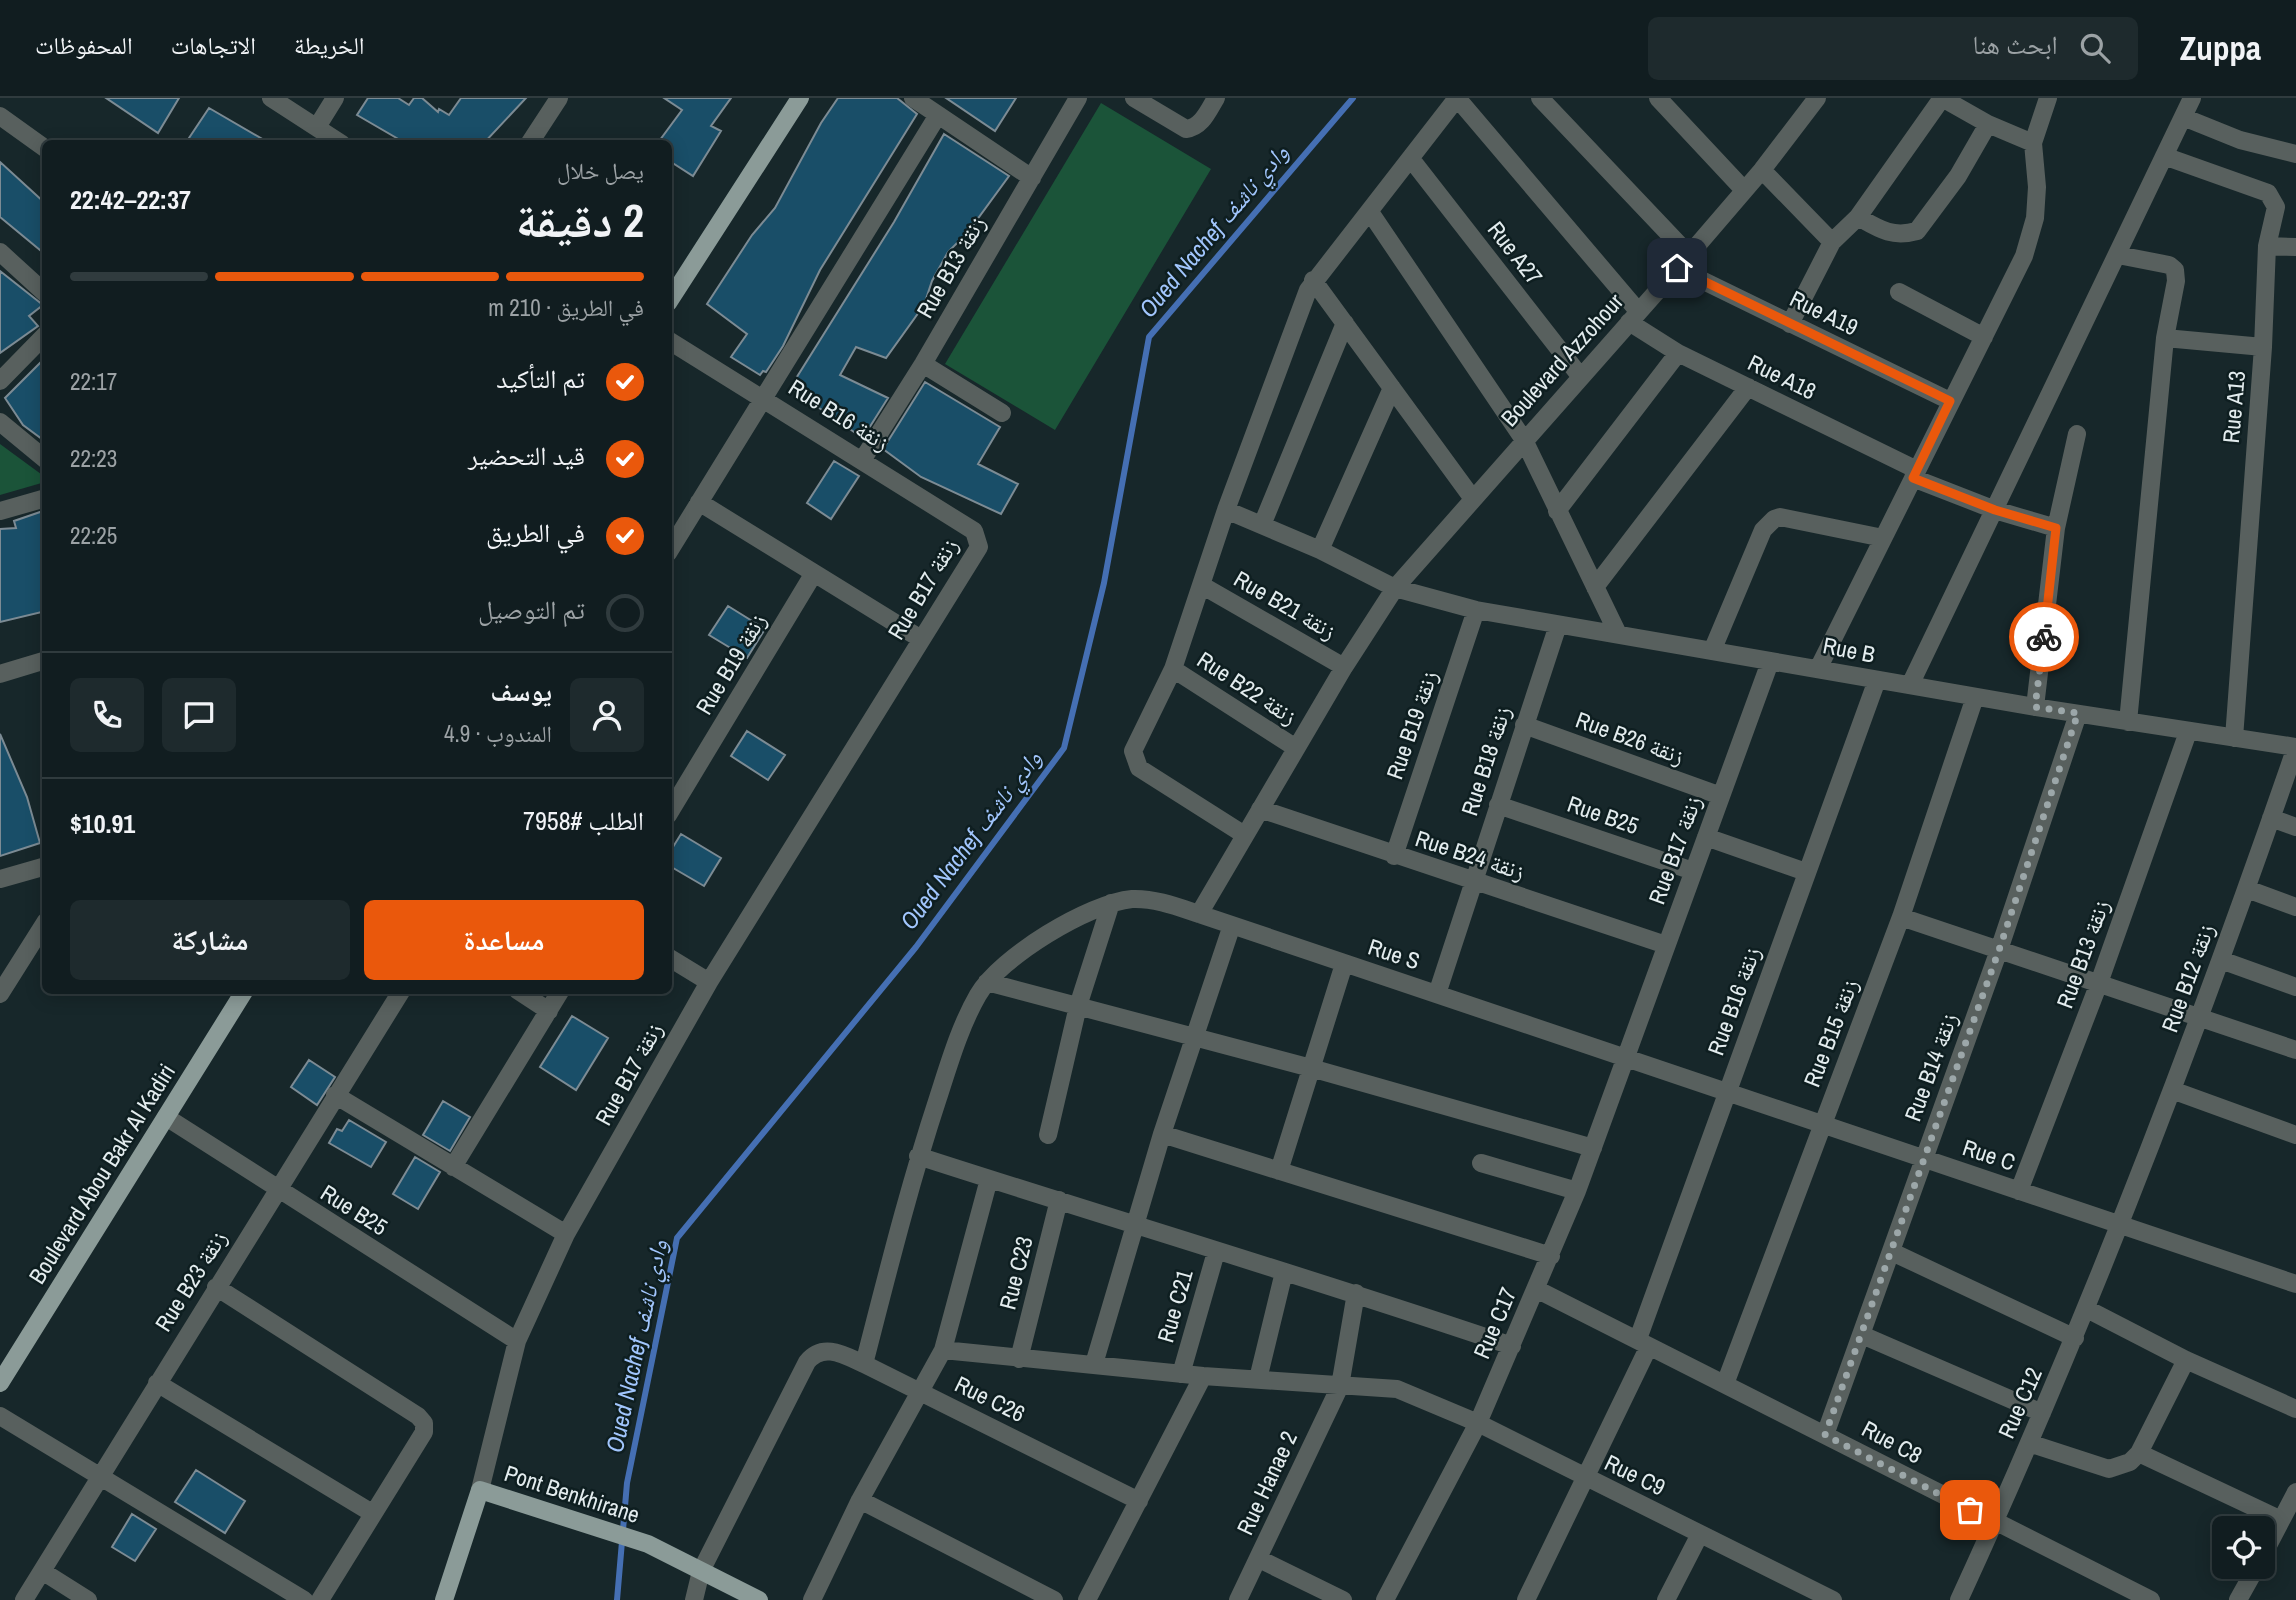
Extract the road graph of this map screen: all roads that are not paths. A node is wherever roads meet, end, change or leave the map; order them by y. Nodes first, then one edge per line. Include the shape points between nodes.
1 (271, 98) edge
2 (335, 98) edge
3 (559, 98) edge
4 (800, 98) edge
5 (912, 98) edge
6 (1078, 98) edge
7 (1134, 98) edge
8 (1216, 98) edge
9 (1457, 98) edge
10 (1540, 98) edge
11 (1658, 98) edge
12 (1817, 98) edge
13 (1942, 98) edge
14 (2048, 98) edge
15 (2192, 98) edge
16 (938, 115) junction
17 (0, 116) edge
18 (2183, 117) junction
19 (1988, 124) junction
20 (317, 127) junction
21 (336, 140) edge
22 (533, 140) edge
23 (2033, 143) junction
24 (42, 146) edge
25 (2296, 155) edge
26 (2164, 156) junction
27 (1412, 159) junction
28 (1762, 170) junction
29 (1032, 178) junction
30 (1744, 190) junction
31 (1370, 212) junction
32 (1858, 217) junction
33 (1832, 242) junction
34 (2267, 246) junction
35 (2296, 247) edge
36 (0, 252) edge
37 (2118, 255) junction
38 (1683, 262) junction
39 (1313, 280) junction
40 (42, 290) edge
41 (1899, 292) dead end
42 (672, 297) edge
43 (1634, 317) junction
44 (1345, 323) junction
45 (1790, 324) junction
46 (1984, 337) junction
47 (42, 338) edge
48 (2165, 338) junction
49 (672, 342) edge
50 (2263, 347) junction
51 (1678, 353) junction
52 (923, 364) junction
53 (1580, 376) junction
54 (0, 381) edge
55 (1748, 387) junction
56 (1392, 388) junction
57 (765, 398) junction
58 (1950, 401) junction
59 (1002, 413) dead end
60 (0, 422) edge
61 (2077, 434) dead end
62 (1524, 440) junction
63 (42, 457) edge
64 (863, 458) junction
65 (1915, 474) junction
66 (42, 499) edge
67 (1473, 499) junction
68 (699, 502) junction
69 (1226, 510) junction
70 (1995, 510) junction
71 (0, 511) edge
72 (1557, 511) junction
73 (1262, 525) junction
74 (2056, 528) junction
75 (978, 538) joint
76 (1883, 538) junction
77 (672, 546) edge
78 (1320, 550) junction
79 (814, 573) junction
80 (1203, 586) junction
81 (1595, 587) junction
82 (1395, 588) junction
83 (1476, 610) junction
84 (1558, 625) junction
85 (1618, 634) junction
86 (921, 639) junction
87 (1712, 651) junction
88 (42, 661) edge
89 (1770, 662) junction
90 (1343, 667) junction
91 (1172, 669) junction
92 (1818, 669) junction
93 (0, 674) edge
94 (1877, 680) junction
95 (1910, 685) junction
96 (1975, 697) junction
97 (2035, 707) junction
98 (2078, 713) junction
99 (2127, 722) junction
100 (1524, 725) junction
101 (2188, 732) junction
102 (2234, 738) junction
103 (2296, 747) edge
104 (1296, 748) junction
105 (1721, 796) junction
106 (1498, 805) junction
107 (1260, 808) junction
108 (672, 809) edge
109 (2272, 818) junction
110 (2296, 827) edge
111 (1243, 834) junction
112 (1706, 837) junction
113 (1394, 856) junction
114 (42, 867) edge
115 (1693, 871) junction
116 (1806, 872) junction
117 (1, 876) edge
118 (1472, 881) junction
119 (2247, 889) junction
120 (1111, 903) junction
121 (2296, 907) edge
122 (1199, 914) junction
123 (1901, 917) junction
124 (1232, 925) junction
125 (42, 927) edge
126 (1666, 945) junction
127 (1999, 950) junction
128 (672, 959) edge
129 (2221, 960) junction
130 (1344, 964) junction
131 (709, 982) junction
132 (987, 982) junction
133 (2099, 983) junction
134 (2296, 986) edge
135 (0, 993) edge
136 (243, 994) edge
137 (399, 994) edge
138 (523, 994) edge
139 (559, 994) edge
140 (1437, 994) junction
141 (1078, 1006) junction
142 (549, 1011) junction
143 (2200, 1018) junction
144 (1194, 1038) junction
145 (2296, 1050) edge
146 (1628, 1057) junction
147 (1311, 1068) junction
148 (1729, 1090) junction
149 (2172, 1090) junction
150 (335, 1095) junction
151 (166, 1117) junction
152 (1822, 1125) junction
153 (1162, 1134) junction
154 (1048, 1135) dead end
155 (2296, 1135) edge
156 (1593, 1148) junction
157 (918, 1156) junction
158 (1924, 1159) junction
159 (1481, 1163) dead end
160 (453, 1167) junction
161 (1279, 1171) junction
162 (989, 1179) junction
163 (276, 1190) junction
164 (1577, 1191) junction
165 (2019, 1191) junction
166 (1059, 1200) junction
167 (1135, 1224) junction
168 (2122, 1225) junction
169 (566, 1234) junction
170 (1216, 1252) junction
171 (1892, 1252) junction
172 (1550, 1256) junction
173 (1284, 1272) junction
174 (2296, 1284) edge
175 (216, 1287) junction
176 (1536, 1289) junction
177 (1356, 1293) junction
178 (2087, 1308) junction
179 (1862, 1335) junction
180 (2075, 1338) junction
181 (517, 1341) junction
182 (1644, 1343) junction
183 (1512, 1346) junction
184 (943, 1350) junction
185 (1019, 1359) junction
186 (2186, 1360) junction
187 (864, 1364) junction
188 (1094, 1364) junction
189 (1181, 1374) junction
190 (1203, 1376) junction
191 (1258, 1379) junction
192 (0, 1383) edge
193 (157, 1383) junction
194 (1725, 1384) junction
195 (1340, 1386) junction
196 (920, 1391) junction
197 (2296, 1409) edge
198 (2042, 1413) junction
199 (0, 1416) edge
200 (1478, 1423) junction
201 (1825, 1435) junction
202 (2029, 1443) junction
203 (2139, 1453) junction
204 (1585, 1477) junction
205 (99, 1479) junction
206 (480, 1490) junction
207 (2296, 1492) edge
208 (860, 1500) junction
209 (1139, 1501) junction
210 (372, 1513) junction
211 (2281, 1520) junction
212 (1994, 1523) junction
213 (2275, 1532) edge
214 (1700, 1534) junction
215 (1259, 1559) junction
216 (701, 1571) junction
217 (42, 1572) junction
218 (2250, 1579) edge
219 (1803, 1593) edge
220 (24, 1600) edge
221 (88, 1600) edge
222 (304, 1600) edge
223 (320, 1600) edge
224 (444, 1600) edge
225 (694, 1600) edge
226 (760, 1600) edge
227 (812, 1600) edge
228 (1054, 1600) edge
229 (1087, 1600) edge
230 (1238, 1600) edge
231 (1343, 1600) edge
232 (1385, 1600) edge
233 (1526, 1600) edge
234 (1666, 1600) edge
235 (1833, 1600) edge
236 (1959, 1600) edge
237 (2151, 1600) edge
238 (2238, 1600) edge

1 - 20 street
2 - 20 street
3 - 22 street
4 - 42 main road
5 - 16 street
6 - 29 street, Rue B13 زنقة
7 - 8 street via 1186,129 1201,122
9 - 27 street
9 - 43 street, Rue A18
10 - 38 street
11 - 30 street
12 - 28 street, Boulevard Azzohour
13 - 19 street
13 - 32 street
14 - 23 street
15 - 18 street
16 - 29 street
16 - 57 street
17 - 24 street
18 - 25 street via 2240,140
18 - 26 street
19 - 23 street
19 - 32 street via 1958,176 1917,231 1885,233
20 - 21 street
23 - 46 street via 2037,187 2031,237
26 - 34 street, Rue A13 via 2272,196 2276,207
26 - 37 street
27 - 31 street
27 - 53 street, Rue A27
28 - 30 street, Boulevard Azzohour
28 - 33 street
29 - 52 street, Rue B13 زنقة
30 - 38 street, Boulevard Azzohour
31 - 39 street
31 - 62 street
32 - 33 street
33 - 45 street
34 - 35 street
34 - 50 street, Rue A13
36 - 40 street
37 - 48 street via 2175,270
37 - 70 street
38 - 43 street, Boulevard Azzohour
38 - 45 street, Rue A19
39 - 44 street
39 - 69 street
41 - 46 street
43 - 51 street, Rue A18
43 - 53 street, Boulevard Azzohour
44 - 56 street
44 - 73 street
45 - 58 street, Rue A19
46 - 58 street
47 - 54 street
48 - 50 street
48 - 99 street
49 - 57 street, Rue B16 زنقة
50 - 102 street, Rue A13
51 - 55 street, Rue A18
51 - 72 street
52 - 59 street
52 - 64 street, Rue B13 زنقة
53 - 62 street, Boulevard Azzohour
55 - 65 street, Rue A18
55 - 81 street
56 - 67 street
56 - 78 street
57 - 64 street, Rue B16 زنقة
57 - 68 street
58 - 65 street
60 - 63 street
61 - 74 street
62 - 67 street, Boulevard Azzohour
62 - 72 street
64 - 75 street, Rue B16 زنقة
65 - 70 street, Rue A18
65 - 76 street
66 - 71 street
67 - 82 street, Boulevard Azzohour
68 - 77 street
68 - 79 street
69 - 73 street, Rue B
69 - 80 street
70 - 74 street, Rue A18
70 - 95 street
72 - 81 street
73 - 78 street, Rue B
74 - 97 street
75 - 86 street, Rue B17 زنقة via 979,547
76 - 87 street via 1774,519 1763,530
76 - 92 street
78 - 82 street, Rue B
79 - 86 street
79 - 108 street, Rue B19 زنقة
80 - 90 street, Rue B21 زنقة
80 - 91 street
81 - 85 street
82 - 83 street, Rue B
82 - 90 street, Boulevard Azzohour
83 - 84 street, Rue B
83 - 113 street, Rue B19 زنقة
84 - 85 street, Rue B
84 - 100 street, Rue B18 زنقة
85 - 87 street, Rue B
86 - 131 street, Rue B17 زنقة
87 - 89 street, Rue B
88 - 93 street
89 - 92 street, Rue B
89 - 105 street, Rue B17 زنقة
90 - 104 street, Boulevard Azzohour
91 - 104 street, Rue B22 زنقة
91 - 111 street via 1133,751 1134,759 1139,768
92 - 94 street, Rue B
94 - 95 street, Rue B
94 - 116 street, Rue B16 زنقة
95 - 96 street, Rue B
96 - 97 street, Rue B
96 - 123 street, Rue B15 زنقة
97 - 98 street, Rue B
98 - 99 street, Rue B
98 - 127 street, Rue B14 زنقة
99 - 101 street, Rue B
100 - 105 street, Rue B26 زنقة
100 - 106 street, Rue B18 زنقة
101 - 102 street, Rue B
101 - 133 street, Rue B13 زنقة
102 - 103 street, Rue B
103 - 109 street, Rue B12 زنقة
104 - 107 street, Boulevard Azzohour
105 - 112 street, Rue B17 زنقة
106 - 115 street, Rue B25
106 - 118 street, Rue B18 زنقة
107 - 111 street, Boulevard Azzohour
107 - 113 street, Rue B24 زنقة
109 - 110 street
109 - 119 street, Rue B12 زنقة
111 - 122 street, Boulevard Azzohour
112 - 115 street, Rue B17 زنقة
112 - 116 street
113 - 118 street, Rue B24 زنقة
114 - 117 street
115 - 126 street, Rue B17 زنقة
116 - 148 street, Rue B16 زنقة
118 - 126 street, Rue B24 زنقة
118 - 140 street, Rue B18 زنقة
119 - 121 street
119 - 129 street, Rue B12 زنقة
120 - 122 street, Rue S via 1144,900
120 - 132 street via 1013,955
120 - 141 street
122 - 124 street, Rue S
123 - 127 street
123 - 152 street, Rue B15 زنقة
124 - 130 street, Rue S
124 - 144 street
125 - 135 street
126 - 146 street, Rue B17 زنقة
127 - 133 street
127 - 158 street, Rue B14 زنقة
128 - 131 street
129 - 134 street
129 - 143 street, Rue B12 زنقة
130 - 140 street, Rue S
130 - 147 street
131 - 169 street, Rue B17 زنقة
132 - 141 street
132 - 157 street via 951,1057
133 - 143 street
133 - 165 street, Rue B13 زنقة
136 - 151 main road, Boulevard Abou Bakr Al Kadiri
137 - 150 street, Rue B23 زنقة
138 - 142 street
139 - 142 street
140 - 146 street, Rue S
141 - 144 street
141 - 154 street
142 - 160 street
143 - 145 street
143 - 149 street, Rue B12 زنقة
144 - 147 street
144 - 153 street
146 - 148 street, Rue C
146 - 156 street, Rue C17
147 - 156 street
147 - 161 street
148 - 152 street, Rue C
148 - 182 street, Rue B16 زنقة
149 - 155 street
149 - 168 street, Rue B12 زنقة
150 - 160 street
150 - 163 street, Rue B23 زنقة
151 - 163 street, Rue B25
151 - 192 main road, Boulevard Abou Bakr Al Kadiri
152 - 158 street, Rue C
152 - 194 street, Rue B15 زنقة
153 - 161 street
153 - 167 street
156 - 164 street, Rue C17
157 - 162 street
157 - 187 street
158 - 165 street, Rue C
158 - 171 street, Rue B14 زنقة
159 - 164 street
160 - 169 street
161 - 172 street
162 - 166 street
162 - 184 street
163 - 175 street, Rue B23 زنقة
163 - 181 street, Rue B25
164 - 172 street, Rue C17
165 - 168 street, Rue C
166 - 167 street
166 - 185 street, Rue C23
167 - 170 street
167 - 188 street
168 - 174 street, Rue C
168 - 178 street, Rue C12
169 - 181 street, Rue B17 زنقة
170 - 173 street
170 - 189 street, Rue C21
171 - 179 street, Rue B14 زنقة
171 - 180 street
172 - 176 street, Rue C17
173 - 177 street
173 - 191 street
175 - 193 street, Rue B23 زنقة
175 - 210 street via 424,1423 424,1432
176 - 182 street, Rue C8
176 - 183 street, Rue C17
177 - 183 street
177 - 195 street, Rue Hanae 2
178 - 180 street, Rue C12
178 - 186 street
179 - 198 street
179 - 201 street, Rue B14 زنقة
180 - 198 street, Rue C12
181 - 206 street, Rue B17 زنقة
182 - 194 street, Rue C8
182 - 204 street, Rue B16 زنقة
183 - 200 street, Rue C17
184 - 185 street, Rue C9
184 - 196 street
185 - 188 street, Rue C9
186 - 197 street
186 - 203 street
187 - 196 street, Rue C26
187 - 216 street, Rue C26 via 836,1351 817,1353 807,1362
188 - 189 street, Rue C9
189 - 190 street, Rue C9
190 - 191 street, Rue C9
190 - 209 street
191 - 195 street, Rue C9
193 - 205 street, Rue B23 زنقة
193 - 210 street
194 - 201 street, Rue C8
195 - 200 street, Rue C9 via 1398,1389
195 - 215 street, Rue Hanae 2
196 - 208 street
196 - 209 street, Rue C26
198 - 202 street, Rue C12
199 - 205 street
200 - 204 street, Rue C9
200 - 232 street, Rue C17
201 - 212 street, Rue C8
202 - 203 street via 2109,1469 2130,1462
202 - 212 street, Rue C12
203 - 211 street
204 - 214 street, Rue C9
204 - 233 street, Rue B16 زنقة
205 - 217 street, Rue B23 زنقة
205 - 222 street
206 - 216 main road, Pont Benkhirane via 648,1544
206 - 224 main road, Rue B17 زنقة
207 - 211 street
208 - 227 street
208 - 228 street
209 - 229 street
210 - 223 street
211 - 213 street
212 - 236 street, Rue C12
212 - 237 street, Rue C8
214 - 219 street, Rue C9
214 - 234 street
215 - 230 street, Rue Hanae 2
215 - 231 street
216 - 225 street
216 - 226 main road, Pont Benkhirane
217 - 220 street, Rue B23 زنقة
217 - 221 street
218 - 238 street
219 - 235 street, Rue C9

